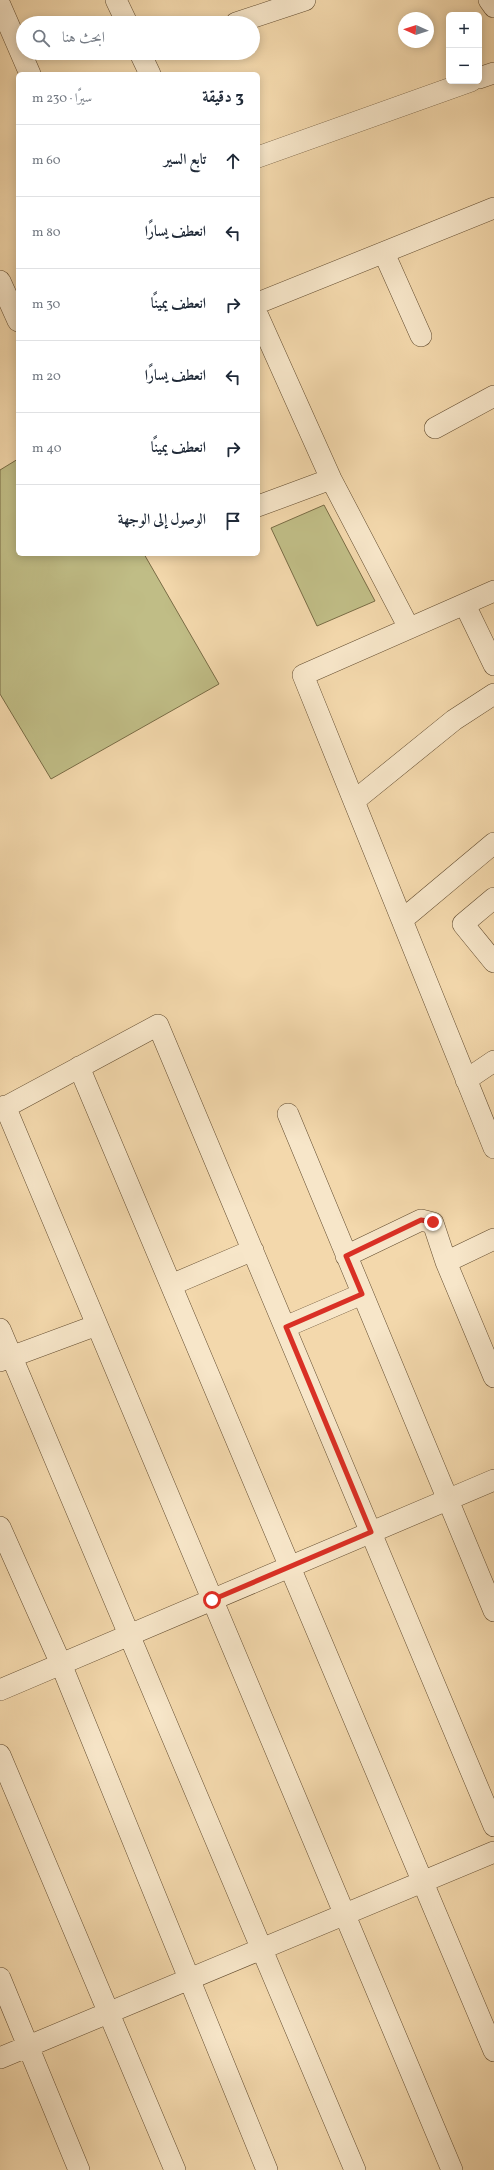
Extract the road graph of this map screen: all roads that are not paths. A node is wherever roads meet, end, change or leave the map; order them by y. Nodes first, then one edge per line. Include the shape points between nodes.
1 (116, 0) edge
2 (305, 0) edge
3 (489, 0) edge
4 (0, 5) edge
5 (494, 8) edge
6 (124, 16) edge
7 (257, 16) edge
8 (16, 42) edge
9 (24, 60) edge
10 (144, 60) edge
11 (29, 72) edge
12 (149, 72) edge
13 (494, 73) edge
14 (482, 77) edge
15 (462, 84) edge
16 (260, 156) edge
17 (494, 208) edge
18 (384, 253) junction
19 (0, 281) edge
20 (260, 302) edge
21 (16, 317) edge
22 (260, 321) edge
23 (421, 336) dead end
24 (494, 396) edge
25 (435, 428) dead end
26 (330, 479) junction
27 (260, 505) edge
28 (494, 591) edge
29 (465, 605) junction
30 (409, 628) junction
31 (494, 665) edge
32 (494, 694) edge
33 (354, 801) junction
34 (494, 843) edge
35 (494, 898) edge
36 (402, 920) junction
37 (494, 962) edge
38 (494, 1060) edge
39 (79, 1067) junction
40 (466, 1080) junction
41 (2, 1108) edge
42 (288, 1114) dead end
43 (494, 1148) edge
44 (494, 1239) edge
45 (253, 1250) junction
46 (346, 1256) junction
47 (446, 1262) junction
48 (171, 1285) junction
49 (362, 1294) junction
50 (97, 1325) junction
51 (286, 1327) junction
52 (0, 1329) edge
53 (6, 1358) edge
54 (494, 1377) edge
55 (494, 1480) edge
56 (447, 1499) junction
57 (0, 1527) edge
58 (371, 1532) junction
59 (290, 1566) junction
60 (212, 1600) junction
61 (494, 1611) edge
62 (129, 1635) junction
63 (61, 1664) junction
64 (0, 1690) edge
65 (0, 1755) edge
66 (494, 1826) edge
67 (494, 1852) edge
68 (423, 1882) junction
69 (344, 1914) junction
70 (262, 1949) junction
71 (0, 1978) edge
72 (190, 1979) junction
73 (109, 2013) junction
74 (28, 2046) junction
75 (494, 2051) edge
76 (0, 2058) edge
77 (79, 2170) edge
78 (175, 2170) edge
79 (267, 2170) edge
80 (355, 2170) edge
81 (452, 2170) edge

1 - 6 street
2 - 7 street
3 - 5 street
4 - 8 street
9 - 11 street
10 - 12 street
13 - 14 street
15 - 16 street
17 - 18 street
18 - 20 street
18 - 23 street
19 - 21 street
22 - 26 street
24 - 25 street
26 - 27 street
26 - 30 street
28 - 29 street
29 - 30 street
29 - 31 street
30 - 33 street via 303,675
32 - 33 street via 454,720
33 - 36 street
34 - 36 street
35 - 37 street via 463,924
36 - 40 street
38 - 40 street
39 - 41 street
39 - 45 street via 158,1025
39 - 48 street
40 - 43 street
41 - 50 street
42 - 46 street
44 - 47 street
45 - 48 street
45 - 51 street
46 - 47 street via 421,1220 433,1222
46 - 49 street
47 - 54 street
48 - 59 street
49 - 51 street
49 - 56 street
50 - 53 street
50 - 60 street
51 - 58 street
52 - 53 street
53 - 62 street
55 - 56 street
56 - 58 street
56 - 61 street
57 - 63 street
58 - 59 street
58 - 66 street
59 - 60 street
59 - 68 street
60 - 62 street
60 - 69 street
62 - 63 street
62 - 70 street
63 - 64 street
63 - 72 street
65 - 73 street
67 - 68 street
68 - 69 street
68 - 75 street
69 - 70 street
69 - 81 street
70 - 72 street
70 - 80 street
71 - 74 street
72 - 73 street
72 - 79 street
73 - 74 street
73 - 78 street
74 - 76 street
74 - 77 street

